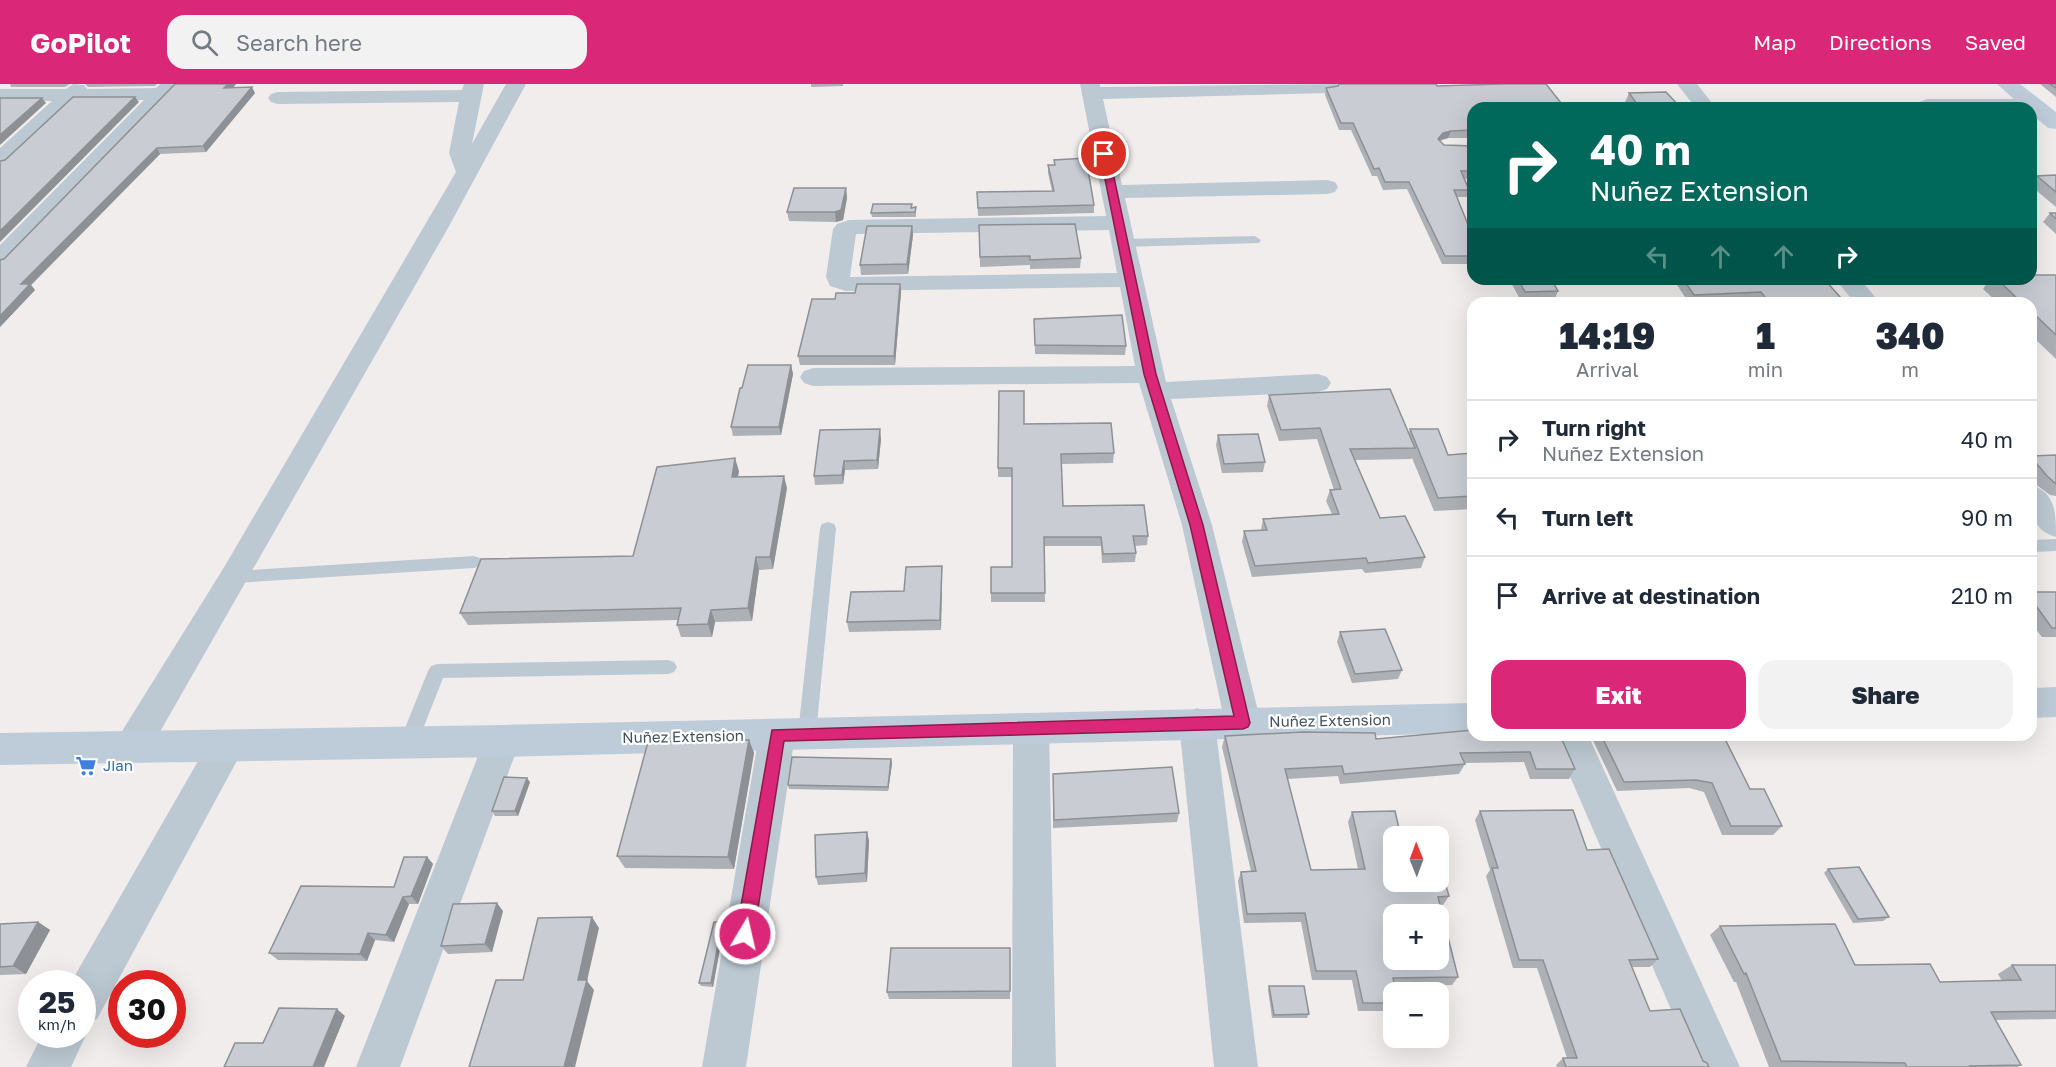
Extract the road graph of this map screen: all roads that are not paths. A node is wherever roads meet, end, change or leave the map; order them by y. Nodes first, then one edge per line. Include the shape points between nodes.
1 (6, 84) edge
2 (516, 84) edge
3 (1687, 84) edge
4 (2007, 84) edge
5 (1329, 87) edge
6 (0, 89) edge
7 (77, 89) edge
8 (166, 89) edge
9 (1091, 89) edge
10 (472, 90) edge
11 (0, 95) edge
12 (278, 98) dead end
13 (1701, 102) edge
14 (2030, 102) edge
15 (2037, 108) edge
16 (2056, 123) edge
17 (0, 159) edge
18 (467, 172) junction
19 (1327, 187) dead end
20 (1112, 192) junction
21 (1121, 233) junction
22 (1255, 240) dead end
23 (0, 258) edge
24 (1131, 280) junction
25 (1852, 285) edge
26 (1863, 297) edge
27 (813, 377) dead end
28 (1153, 382) junction
29 (1318, 383) dead end
30 (2037, 502) edge
31 (2056, 526) edge
32 (828, 528) dead end
33 (2056, 545) edge
34 (2037, 546) edge
35 (474, 562) dead end
36 (234, 577) junction
37 (668, 667) dead end
38 (2037, 702) edge
39 (2056, 702) edge
40 (1467, 718) edge
41 (1197, 723) junction
42 (1243, 723) junction
43 (1031, 730) junction
44 (792, 734) junction
45 (502, 741) junction
46 (1573, 741) edge
47 (408, 743) junction
48 (226, 746) junction
49 (132, 747) junction
50 (0, 749) edge
51 (96, 979) edge
52 (58, 1048) edge
53 (48, 1067) edge
54 (378, 1067) edge
55 (724, 1067) edge
56 (1034, 1067) edge
57 (1236, 1067) edge
58 (1718, 1067) edge

1 - 6 street
2 - 18 street
3 - 13 street
4 - 14 street
5 - 9 street
7 - 8 street
7 - 11 street
7 - 17 street
8 - 23 street
9 - 20 street
10 - 12 street
10 - 18 street via 460,153
15 - 16 street
18 - 36 street
19 - 20 street
20 - 21 street
21 - 22 lane
21 - 24 street
21 - 24 street via 849,226 845,229 838,277 846,284
24 - 28 street
25 - 26 street
27 - 28 street
28 - 29 street
28 - 42 street via 1197,525
30 - 31 street
32 - 44 lane
33 - 34 lane
35 - 36 lane
36 - 49 street
37 - 47 lane via 437,671
38 - 39 street
40 - 42 street, Nuñez Extension
41 - 42 street, Nuñez Extension
41 - 43 street, Nuñez Extension
41 - 57 street
43 - 44 street, Nuñez Extension
43 - 56 street
44 - 45 street, Nuñez Extension
44 - 55 street
45 - 47 street, Nuñez Extension
45 - 54 street
46 - 58 street
47 - 48 street, Nuñez Extension
48 - 49 street, Nuñez Extension
48 - 51 street
49 - 50 street, Nuñez Extension
52 - 53 street

